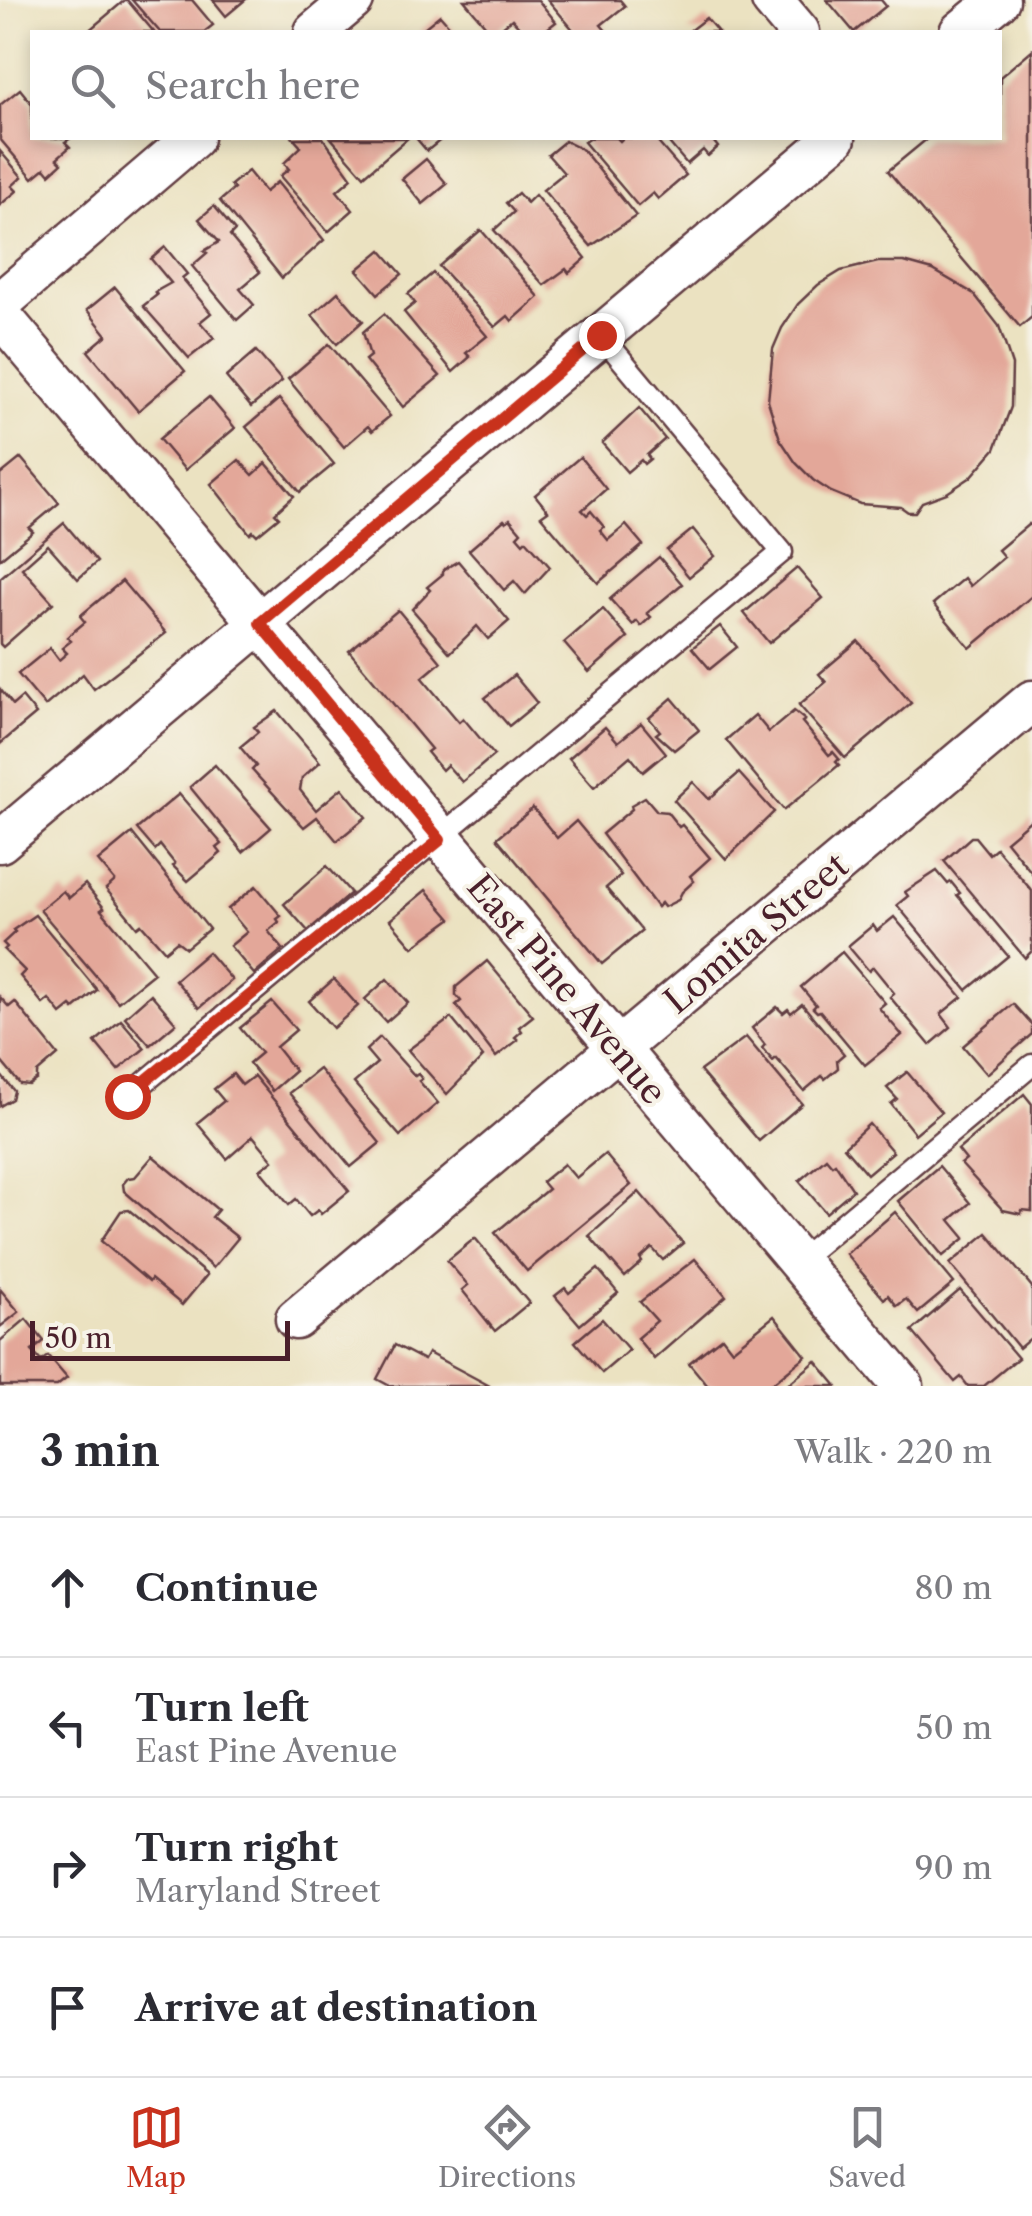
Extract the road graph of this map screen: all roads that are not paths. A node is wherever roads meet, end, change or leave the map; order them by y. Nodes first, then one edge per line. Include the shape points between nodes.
1 (353, 0) edge
2 (772, 0) edge
3 (998, 0) edge
4 (317, 30) edge
5 (797, 30) edge
6 (962, 30) edge
7 (190, 140) edge
8 (833, 140) edge
9 (0, 303) edge
10 (0, 316) edge
11 (601, 335) junction
12 (260, 623) junction
13 (1032, 701) edge
14 (440, 840) junction
15 (0, 842) edge
16 (618, 1048) junction
17 (1032, 1065) edge
18 (127, 1096) dead end
19 (798, 1261) junction
20 (296, 1319) dead end
21 (903, 1386) edge

1 - 4 street
2 - 5 street
3 - 6 street
7 - 9 street
8 - 11 street
10 - 12 street, East Pine Avenue
11 - 12 street
11 - 14 lane via 782,552
12 - 14 street, East Pine Avenue
12 - 15 street
13 - 16 street, Lomita Street
14 - 16 street, East Pine Avenue
14 - 18 lane
16 - 19 street, East Pine Avenue
16 - 20 street, Lomita Street
17 - 19 lane
19 - 21 street, East Pine Avenue

